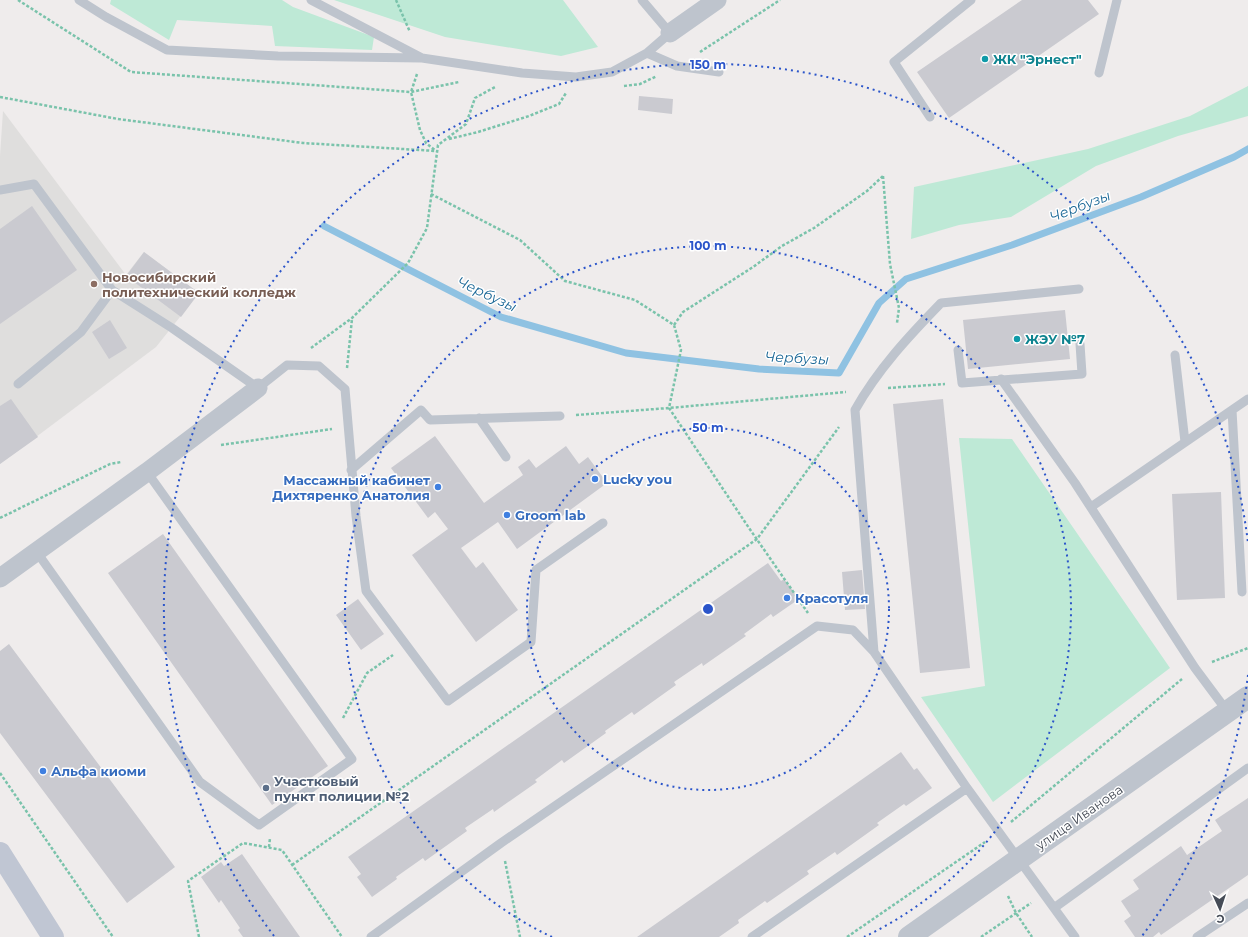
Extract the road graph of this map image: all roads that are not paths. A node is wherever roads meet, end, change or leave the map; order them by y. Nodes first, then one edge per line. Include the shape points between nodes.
1 (80, 0) edge
2 (311, 0) edge
3 (642, 0) edge
4 (717, 0) edge
5 (971, 0) edge
6 (1117, 0) edge
7 (670, 33) junction
8 (647, 53) junction
9 (422, 58) junction
10 (719, 72) dead end
11 (1099, 73) dead end
12 (930, 118) dead end
13 (0, 190) edge
14 (1079, 289) dead end
15 (112, 290) junction
16 (1080, 344) dead end
17 (958, 350) dead end
18 (1175, 355) dead end
19 (1001, 379) junction
20 (18, 384) dead end
21 (258, 388) junction
22 (1248, 398) edge
23 (1232, 410) junction
24 (560, 416) road end
25 (479, 418) junction
26 (1185, 442) junction
27 (506, 457) dead end
28 (351, 470) junction
29 (147, 472) junction
30 (1091, 507) junction
31 (603, 523) dead end
32 (36, 551) junction
33 (0, 578) edge
34 (1242, 592) dead end
35 (874, 652) junction
36 (1248, 697) edge
37 (1227, 711) junction
38 (1248, 768) edge
39 (967, 788) junction
40 (0, 853) edge
41 (1019, 859) junction
42 (1248, 903) edge
43 (1054, 908) junction
44 (53, 937) edge
45 (371, 937) edge
46 (752, 937) edge
47 (909, 937) edge
48 (1075, 937) edge
49 (1197, 937) edge

1 - 9 lane via 167,50 278,56
2 - 9 lane
3 - 7 lane
4 - 7 street
5 - 12 lane via 894,62
6 - 11 lane
7 - 8 lane
8 - 9 lane via 612,72 576,77 522,73
8 - 10 lane via 677,66
13 - 15 lane via 34,184
14 - 35 lane via 941,303 895,352 866,390 855,410
15 - 20 lane via 81,332
15 - 21 lane
16 - 19 lane via 1082,374
17 - 19 lane via 962,383
18 - 26 lane
19 - 30 lane
21 - 28 lane via 287,365 318,366 345,389
21 - 29 street
22 - 23 lane
23 - 26 lane
23 - 34 lane
24 - 25 lane
25 - 27 lane
25 - 28 lane via 430,420 421,410
26 - 30 lane
28 - 31 lane via 366,591 448,701 531,642 536,570
29 - 32 street
29 - 32 lane via 352,759 259,825 200,782
30 - 37 lane via 1195,668
32 - 33 street
35 - 39 lane
35 - 45 lane via 853,630 817,626 501,843
36 - 37 street, улица Иванова
37 - 41 street, улица Иванова
38 - 43 lane
39 - 41 lane
39 - 46 lane
40 - 44 main road
41 - 43 lane
41 - 47 street, улица Иванова
42 - 49 lane
43 - 48 lane

